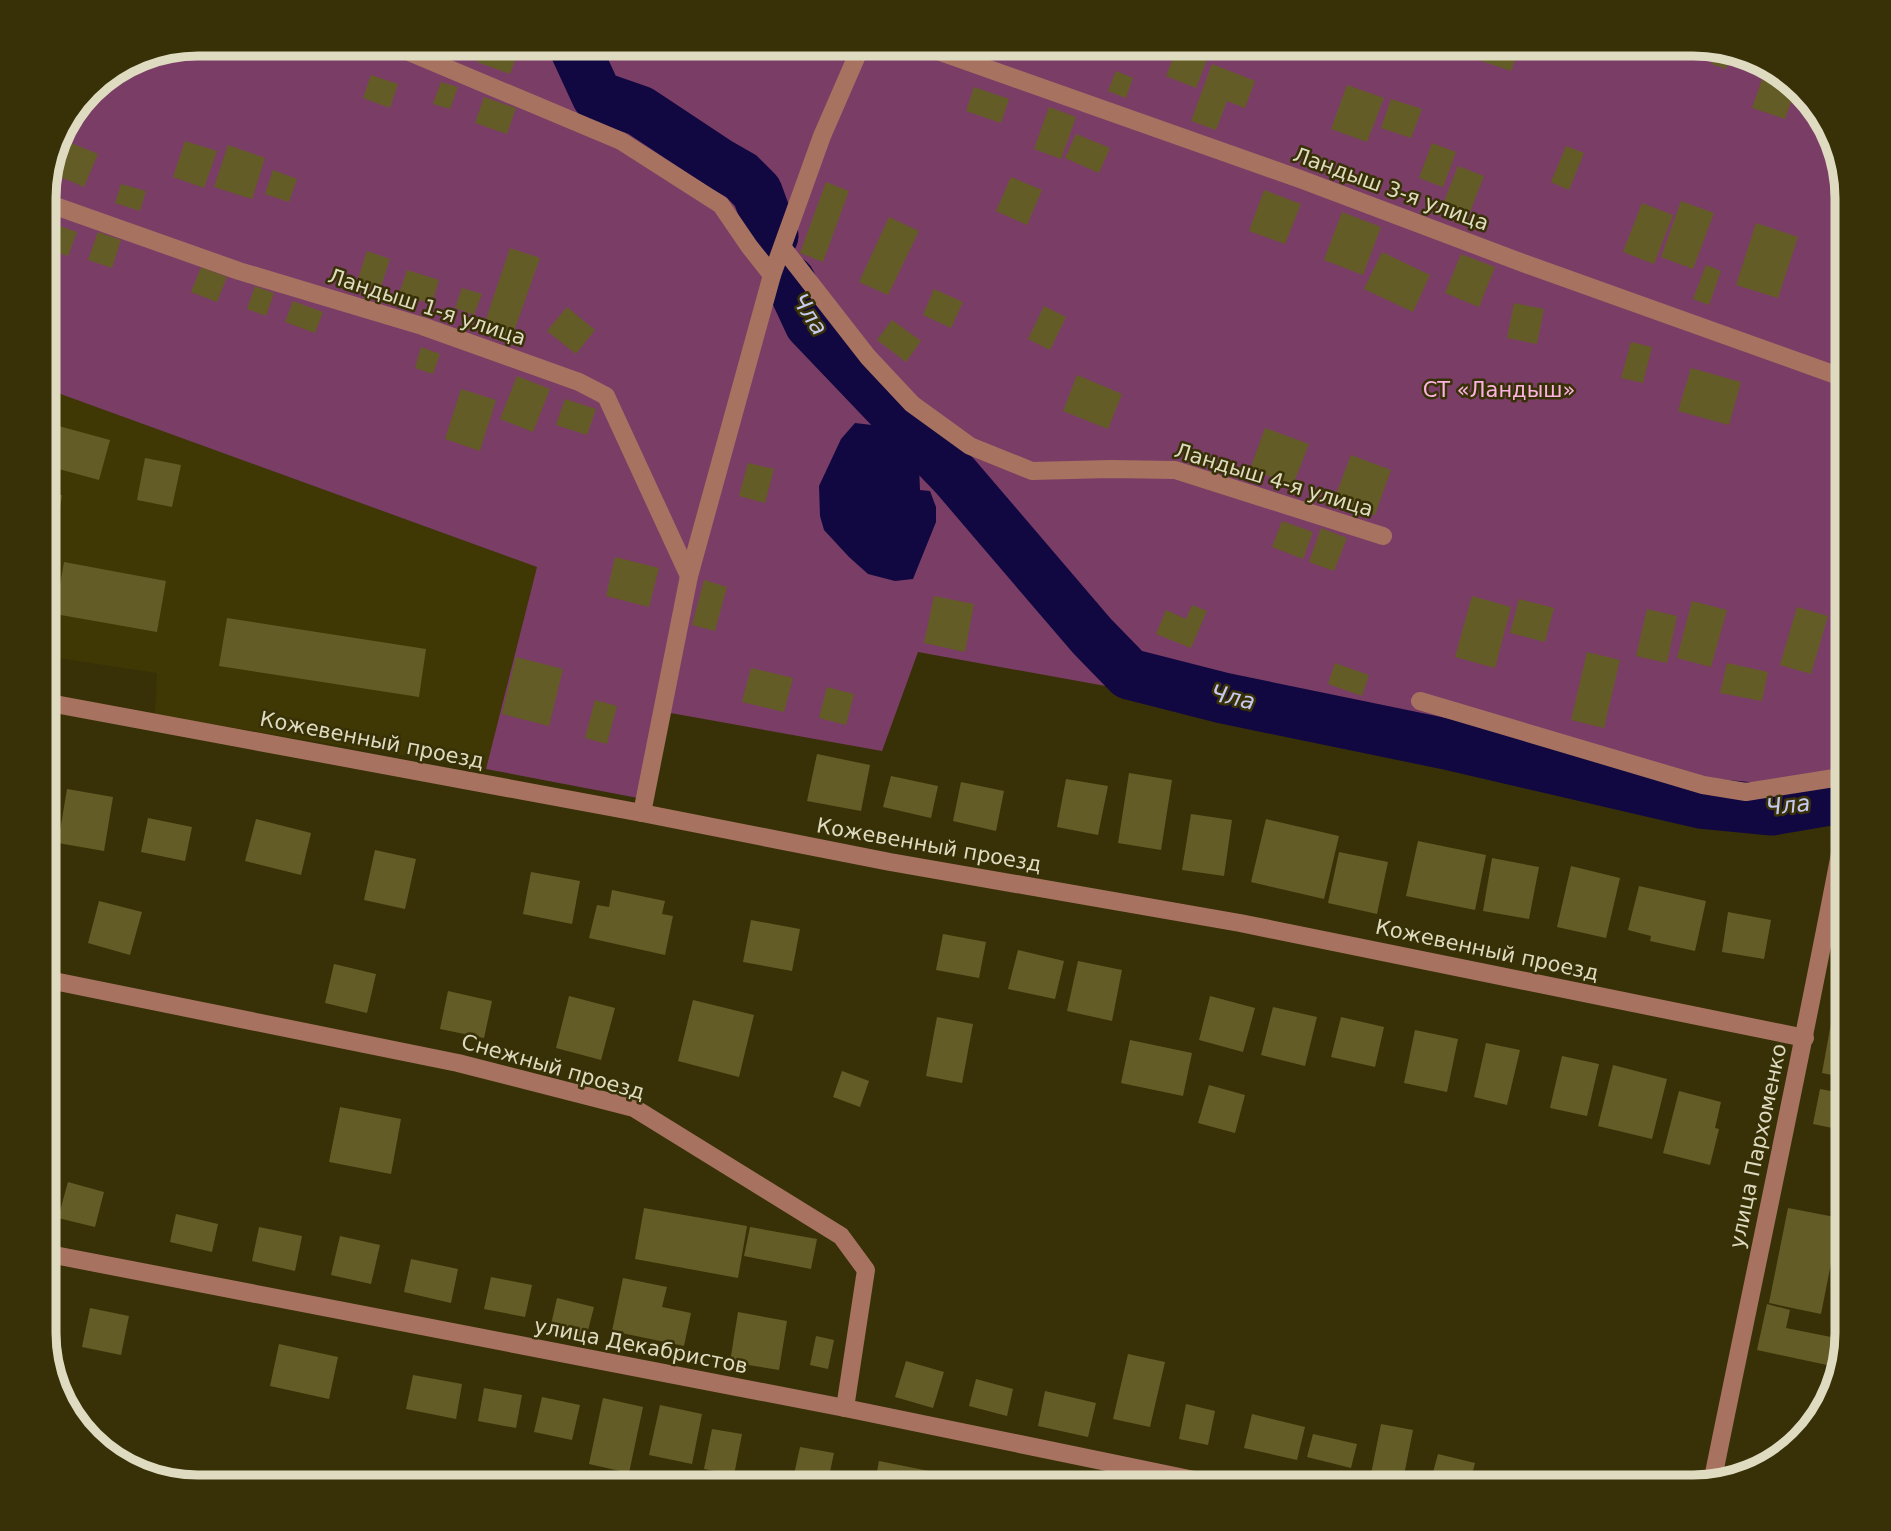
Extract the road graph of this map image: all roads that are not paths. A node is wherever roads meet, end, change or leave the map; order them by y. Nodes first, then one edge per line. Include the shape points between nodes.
1 (419, 56) edge
2 (857, 56) edge
3 (952, 56) edge
4 (56, 206) edge
5 (783, 248) junction
6 (772, 275) junction
7 (1835, 375) edge
8 (1382, 536) dead end
9 (689, 576) junction
10 (1420, 701) dead end
11 (56, 704) edge
12 (1835, 778) edge
13 (642, 813) junction
14 (1835, 881) edge
15 (56, 981) edge
16 (1805, 1038) junction
17 (56, 1255) edge
18 (845, 1408) junction
19 (1714, 1473) edge
20 (1170, 1475) edge

1 - 6 street via 621,141 721,205
2 - 5 street via 822,136
3 - 7 street, Ландыш 3-я улица
4 - 9 street, Ландыш 1-я улица via 239,271 422,326 606,396
5 - 6 street
5 - 8 street, Ландыш 4-я улица via 868,357 912,404 971,446 1032,471 1175,470
6 - 9 street
9 - 13 street
10 - 12 street via 1703,785 1746,792
11 - 13 street, Кожевенный проезд
13 - 16 street, Кожевенный проезд via 1240,923
14 - 16 street, улица Пархоменко
15 - 18 street, Снежный проезд via 458,1063 634,1108 841,1236 866,1270
16 - 19 street, улица Пархоменко
17 - 18 street, улица Декабристов
18 - 20 street, улица Декабристов

